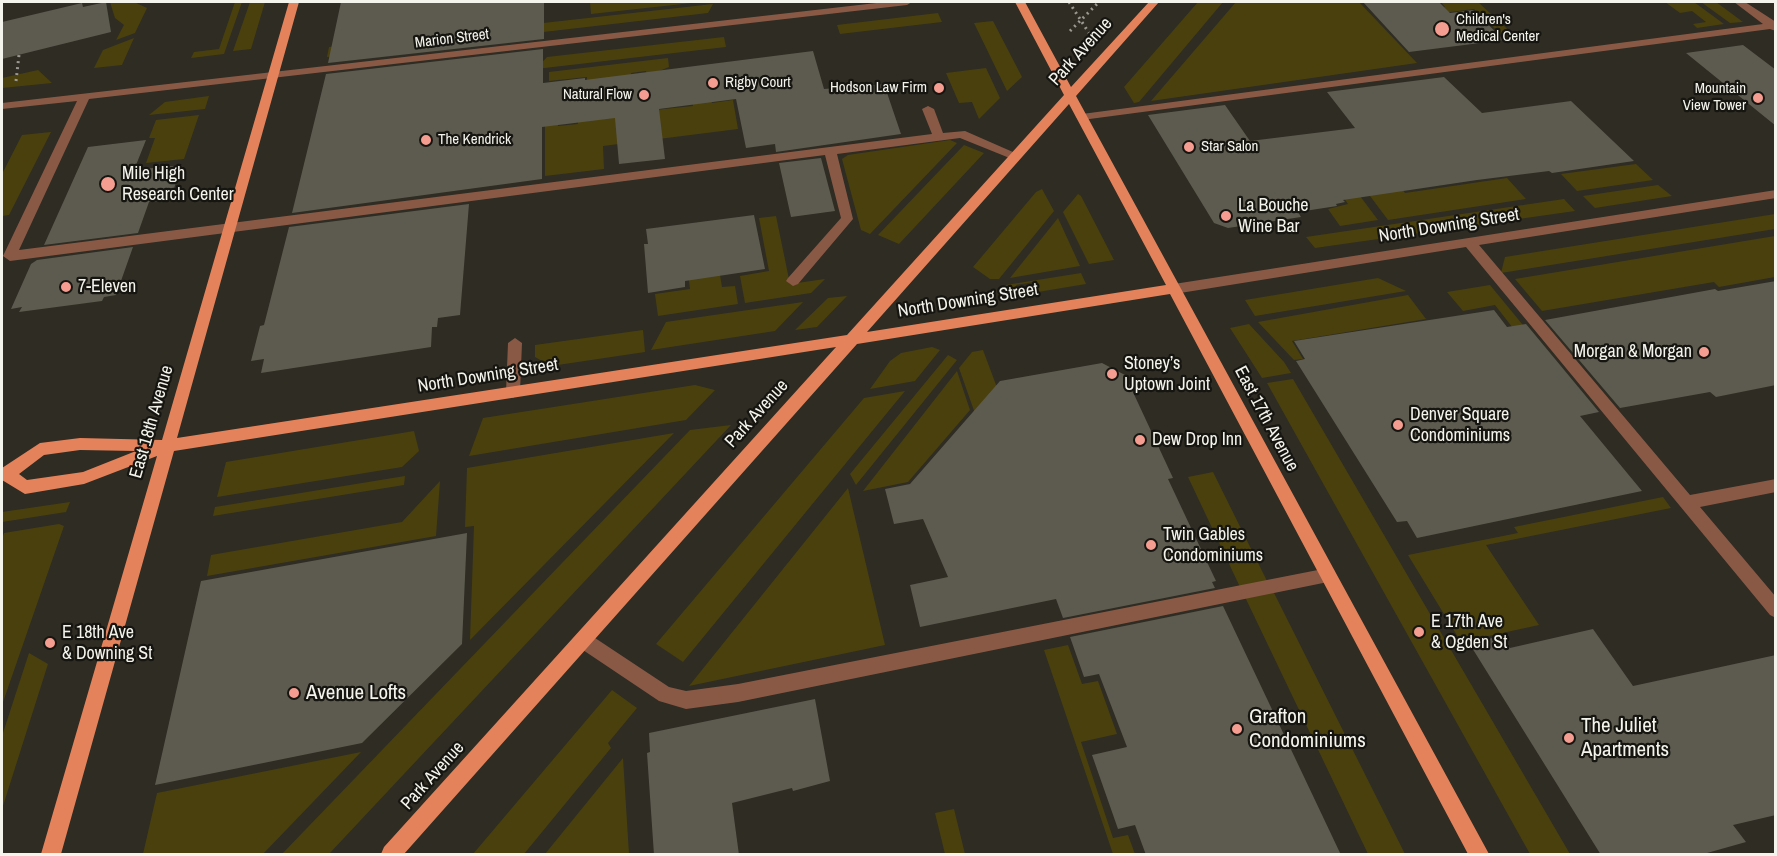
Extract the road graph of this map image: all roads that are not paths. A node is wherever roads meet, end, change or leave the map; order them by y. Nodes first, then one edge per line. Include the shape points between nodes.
1 (294, 2) edge
2 (907, 2) edge
3 (1020, 2) edge
4 (1154, 2) edge
5 (1739, 2) edge
6 (1774, 26) edge
7 (273, 74) junction
8 (85, 96) junction
9 (1070, 96) junction
10 (2, 106) edge
11 (928, 109) dead end
12 (1082, 117) junction
13 (939, 136) junction
14 (830, 151) junction
15 (1016, 156) junction
16 (1776, 195) edge
17 (229, 228) junction
18 (1470, 243) junction
19 (793, 281) dead end
20 (1174, 289) junction
21 (852, 339) junction
22 (514, 343) dead end
23 (513, 392) junction
24 (167, 446) junction
25 (4, 474) edge
26 (1776, 485) edge
27 (1686, 503) junction
28 (1328, 575) junction
29 (1776, 610) edge
30 (583, 640) junction
31 (51, 855) edge
32 (391, 855) edge
33 (1479, 855) edge

1 - 7 main road, East 18th Avenue
2 - 7 street, Marion Street
3 - 9 main road, East 17th Avenue
4 - 9 main road, Park Avenue
5 - 6 street
6 - 12 street
7 - 8 street, Marion Street
7 - 17 main road, East 18th Avenue
8 - 10 street, Marion Street
8 - 17 street via 10,256
9 - 12 main road, East 17th Avenue
9 - 15 main road, Park Avenue
11 - 13 street
12 - 20 main road, East 17th Avenue
13 - 14 street
13 - 15 street via 961,134
14 - 17 street
14 - 19 street via 847,219
15 - 21 main road, Park Avenue
16 - 18 street, North Downing Street
17 - 24 main road, East 18th Avenue
18 - 20 street, North Downing Street
18 - 27 street
20 - 21 main road, North Downing Street
20 - 28 main road, East 17th Avenue
21 - 23 main road, North Downing Street
21 - 30 main road, Park Avenue
22 - 23 street
23 - 24 main road, North Downing Street
24 - 25 main road, North Downing Street via 80,444 40,450
24 - 25 main road, North Downing Street via 60,482 26,487
24 - 31 main road, East 18th Avenue
26 - 27 street
27 - 29 street
28 - 30 street via 738,693 686,700 665,695
28 - 33 main road, East 17th Avenue
30 - 32 main road, Park Avenue

